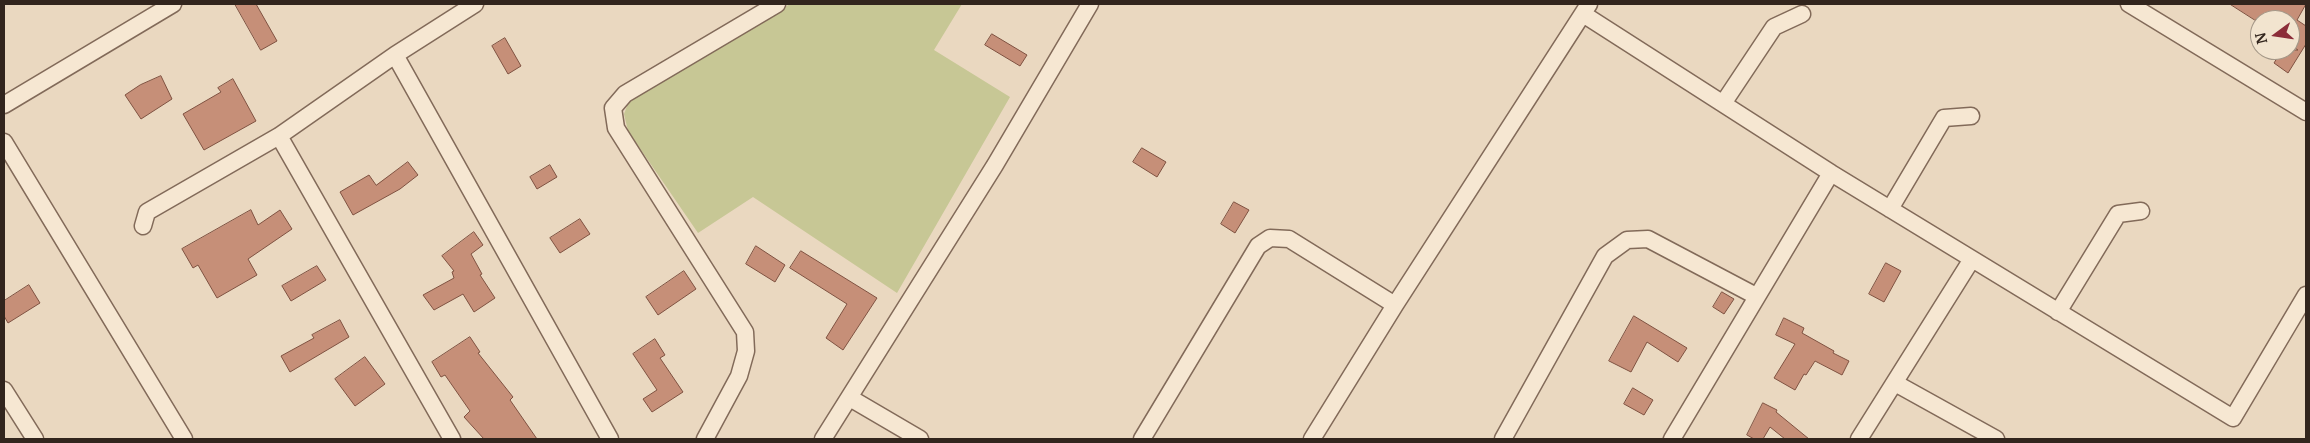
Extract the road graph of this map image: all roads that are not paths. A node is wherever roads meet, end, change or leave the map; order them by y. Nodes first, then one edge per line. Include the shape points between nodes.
1 (173, 4) edge
2 (475, 4) edge
3 (777, 4) edge
4 (1090, 4) edge
5 (2130, 4) edge
6 (1586, 9) edge
7 (1802, 14) dead end
8 (395, 56) junction
9 (1724, 102) junction
10 (4, 105) edge
11 (2306, 112) edge
12 (1971, 116) dead end
13 (279, 136) junction
14 (4, 142) edge
15 (1831, 173) junction
16 (1890, 209) junction
17 (2141, 211) dead end
18 (142, 226) dead end
19 (1972, 259) junction
20 (2306, 295) edge
21 (1756, 296) junction
22 (1395, 305) junction
23 (2058, 312) junction
24 (1895, 383) junction
25 (4, 390) edge
26 (850, 398) junction
27 (35, 439) edge
28 (184, 439) edge
29 (452, 439) edge
30 (610, 439) edge
31 (705, 439) edge
32 (823, 439) edge
33 (920, 439) edge
34 (1142, 439) edge
35 (1312, 439) edge
36 (1503, 439) edge
37 (1672, 439) edge
38 (1859, 439) edge
39 (1996, 439) edge

1 - 10 street
2 - 8 street
3 - 31 street via 625,94 613,108 616,128 745,332 746,351 739,376
4 - 26 street via 995,165
5 - 11 street
6 - 9 street
6 - 22 street
7 - 9 street via 1774,27
8 - 13 street
8 - 30 street
9 - 15 street
12 - 16 street via 1944,118
13 - 18 street via 148,212
13 - 29 street
14 - 28 street
15 - 16 street
15 - 21 street
16 - 19 street
17 - 23 street via 2118,214
19 - 23 street
19 - 24 street
20 - 23 street via 2233,418
21 - 36 street via 1648,239 1627,240 1605,256
21 - 37 street
22 - 34 street via 1289,239 1270,238 1258,246
22 - 35 street
24 - 38 street
24 - 39 street
25 - 27 street
26 - 32 street
26 - 33 street

